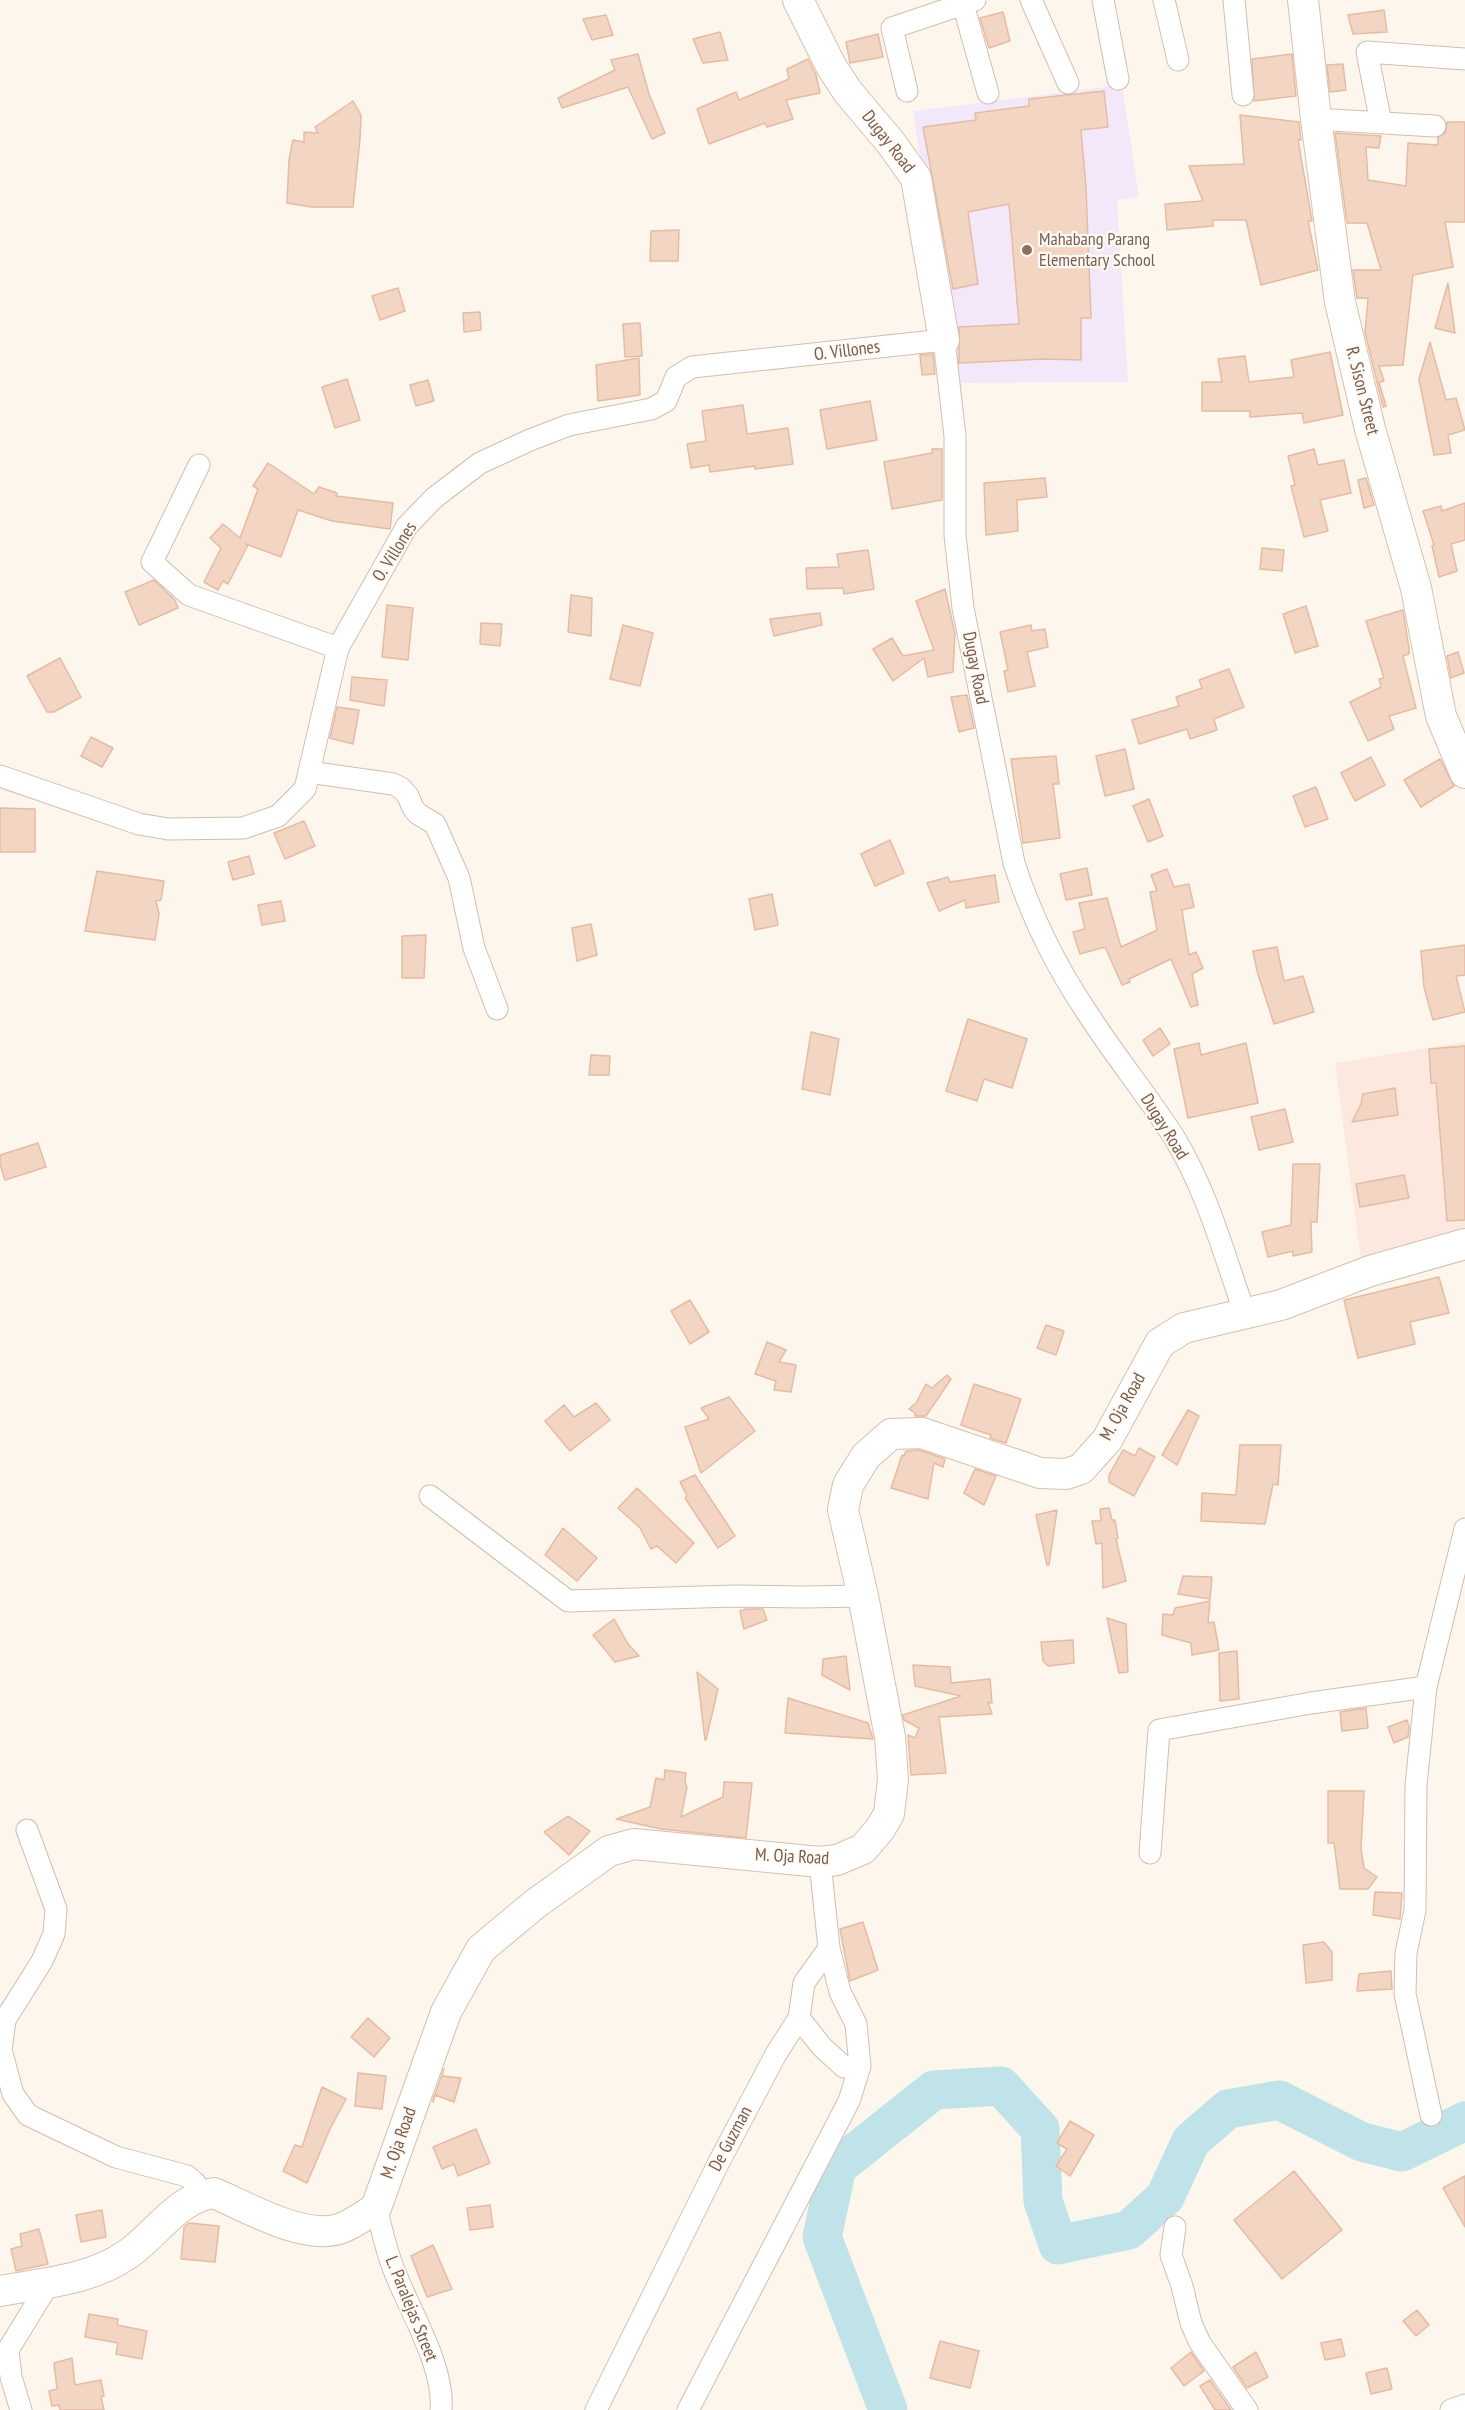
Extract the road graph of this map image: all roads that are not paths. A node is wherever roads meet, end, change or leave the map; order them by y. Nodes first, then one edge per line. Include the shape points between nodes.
1 (798, 0) edge
2 (1031, 0) edge
3 (1103, 0) edge
4 (1164, 0) edge
5 (1234, 0) edge
6 (1304, 0) edge
7 (969, 2) edge
8 (1465, 59) edge
9 (1178, 60) dead end
10 (1118, 79) dead end
11 (1068, 83) dead end
12 (907, 91) dead end
13 (988, 93) dead end
14 (1243, 95) dead end
15 (1316, 119) junction
16 (1381, 123) junction
17 (1435, 126) dead end
18 (944, 340) junction
19 (198, 465) dead end
20 (338, 648) junction
21 (309, 772) junction
22 (1465, 773) edge
23 (0, 776) edge
24 (497, 1009) dead end
25 (1465, 1244) edge
26 (1245, 1314) junction
27 (430, 1496) dead end
28 (1465, 1529) edge
29 (863, 1596) junction
30 (1426, 1687) junction
31 (27, 1830) dead end
32 (1150, 1853) dead end
33 (820, 1862) junction
34 (829, 1948) junction
35 (799, 2018) junction
36 (860, 2066) junction
37 (1431, 2115) dead end
38 (201, 2195) junction
39 (376, 2208) junction
40 (1175, 2227) dead end
41 (49, 2283) junction
42 (0, 2290) edge
43 (1465, 2404) edge
44 (21, 2410) edge
45 (441, 2410) edge
46 (596, 2410) edge
47 (688, 2410) edge
48 (1247, 2410) edge
49 (1450, 2410) edge

1 - 18 street, Dugay Road via 848,92 916,178
2 - 11 street
3 - 10 street
4 - 9 street
5 - 14 street
6 - 15 street, R. Sison Street
7 - 12 street via 892,28
7 - 13 street
8 - 16 street via 1367,52
15 - 16 street
15 - 22 street, R. Sison Street via 1340,302 1370,429 1416,588 1441,716
16 - 17 street
18 - 20 street, O. Villones via 692,367 676,377 666,401 651,409 569,425 480,463 434,498 407,526
18 - 26 street, Dugay Road via 955,436 956,535 963,608 1014,863 1051,950 1086,1012 1174,1137 1203,1194
19 - 20 street via 152,562 189,595
20 - 21 street, O. Villones
21 - 23 street, O. Villones via 306,789 278,816 243,828 191,829 139,824
21 - 24 street via 393,784 408,796 418,814 435,824 459,878 474,948
25 - 26 street, M. Oja Road via 1370,1271 1281,1305
26 - 29 street, M. Oja Road via 1184,1328 1160,1343 1107,1440 1081,1469 1066,1474 1040,1473 922,1433 891,1434 866,1456 854,1475 843,1510
27 - 29 street via 568,1601
28 - 30 street
29 - 33 street, M. Oja Road via 890,1737 893,1779 889,1814 863,1849 837,1860
30 - 32 street via 1311,1702 1159,1730
30 - 37 street via 1416,1785 1415,1910 1406,1953 1405,1994
31 - 38 street via 56,1909 54,1934 42,1961 6,2020 1,2050 13,2094 28,2115 116,2157 187,2176
33 - 34 street
33 - 39 street, M. Oja Road via 634,1844 609,1851 535,1904 481,1949 463,1978 446,2012
34 - 35 street, De Guzman via 804,1983
34 - 36 street via 840,1992 856,2024
35 - 36 street via 844,2067
35 - 46 street, De Guzman via 720,2160
36 - 47 street via 849,2101
38 - 39 street via 214,2193 295,2227 320,2230 339,2229
38 - 41 street via 166,2218 130,2253 98,2271
39 - 45 street, L. Paralejas Street via 391,2262 437,2371
40 - 48 street via 1171,2255 1191,2323 1200,2343
41 - 42 street
41 - 44 street via 8,2349
43 - 49 street

